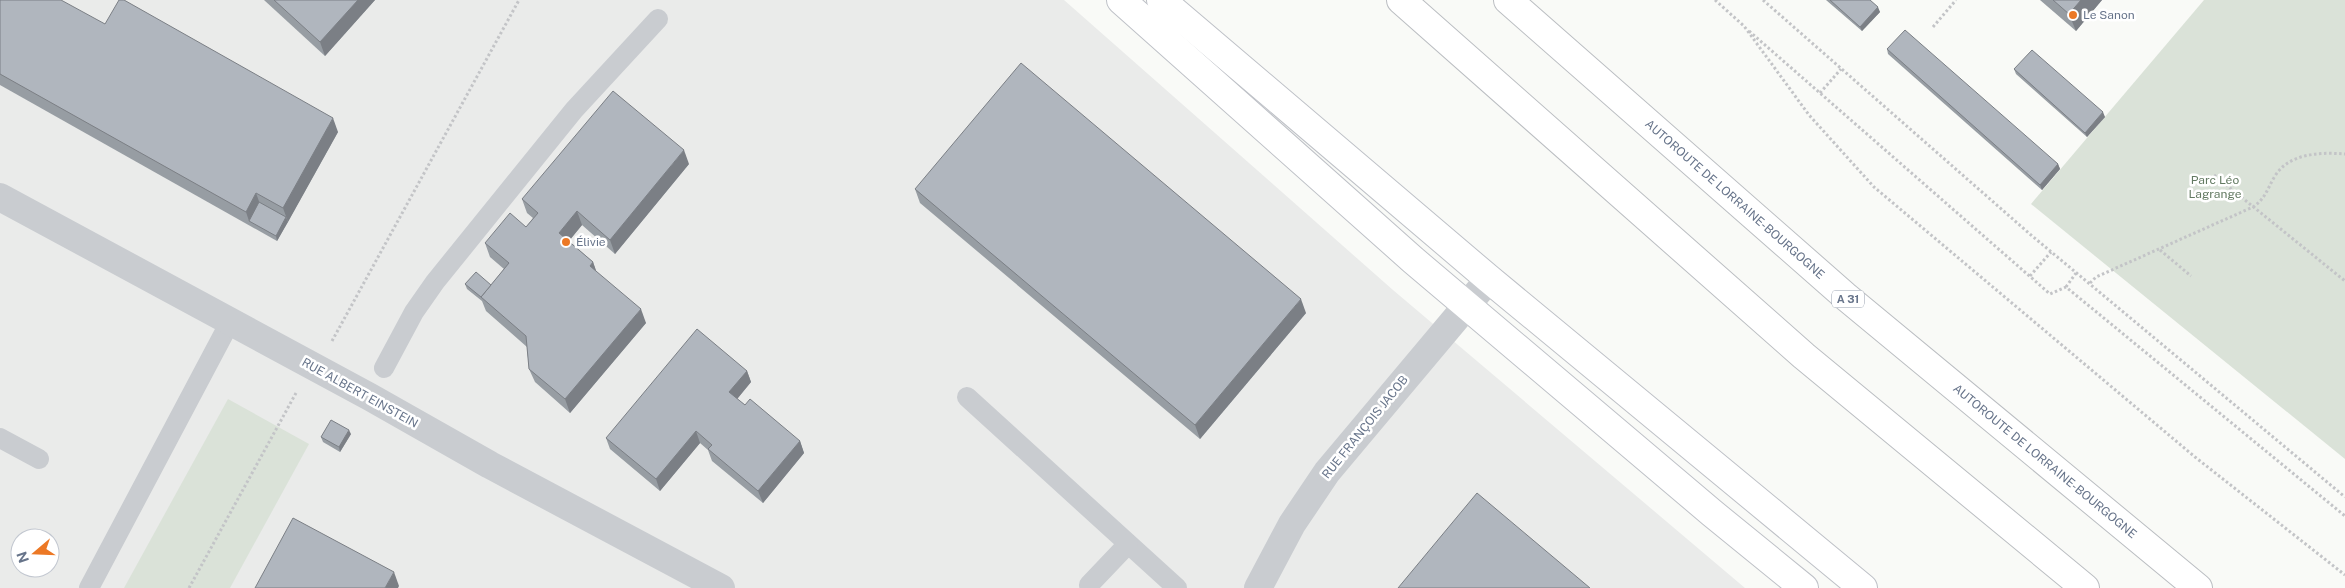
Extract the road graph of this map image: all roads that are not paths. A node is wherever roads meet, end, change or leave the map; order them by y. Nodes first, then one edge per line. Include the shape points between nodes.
1 (1121, 0) edge
2 (1161, 0) edge
3 (1401, 0) edge
4 (1508, 0) edge
5 (658, 19) dead end
6 (0, 197) edge
7 (1489, 279) junction
8 (1468, 306) junction
9 (230, 322) junction
10 (384, 368) dead end
11 (967, 397) dead end
12 (0, 438) edge
13 (39, 459) dead end
14 (1128, 544) junction
15 (1088, 585) dead end
16 (89, 588) edge
17 (722, 588) edge
18 (1178, 588) edge
19 (1258, 588) edge
20 (1804, 588) edge
21 (1863, 588) edge
22 (2085, 588) edge
23 (2198, 588) edge

1 - 8 main road via 1412,260
2 - 7 main road
3 - 22 main road via 1804,356
4 - 23 main road, AUTOROUTE DE LORRAINE-BOURGOGNE / A 31 via 1845,296
5 - 10 lane via 574,110 435,282 414,312
6 - 9 street, RUE ALBERT EINSTEIN
7 - 8 street, RUE FRANÇOIS JACOB
7 - 21 main road
8 - 19 street, RUE FRANÇOIS JACOB via 1327,472 1292,524
8 - 20 main road
9 - 16 lane
9 - 17 street, RUE ALBERT EINSTEIN
11 - 14 lane
12 - 13 lane
14 - 15 lane
14 - 18 lane

